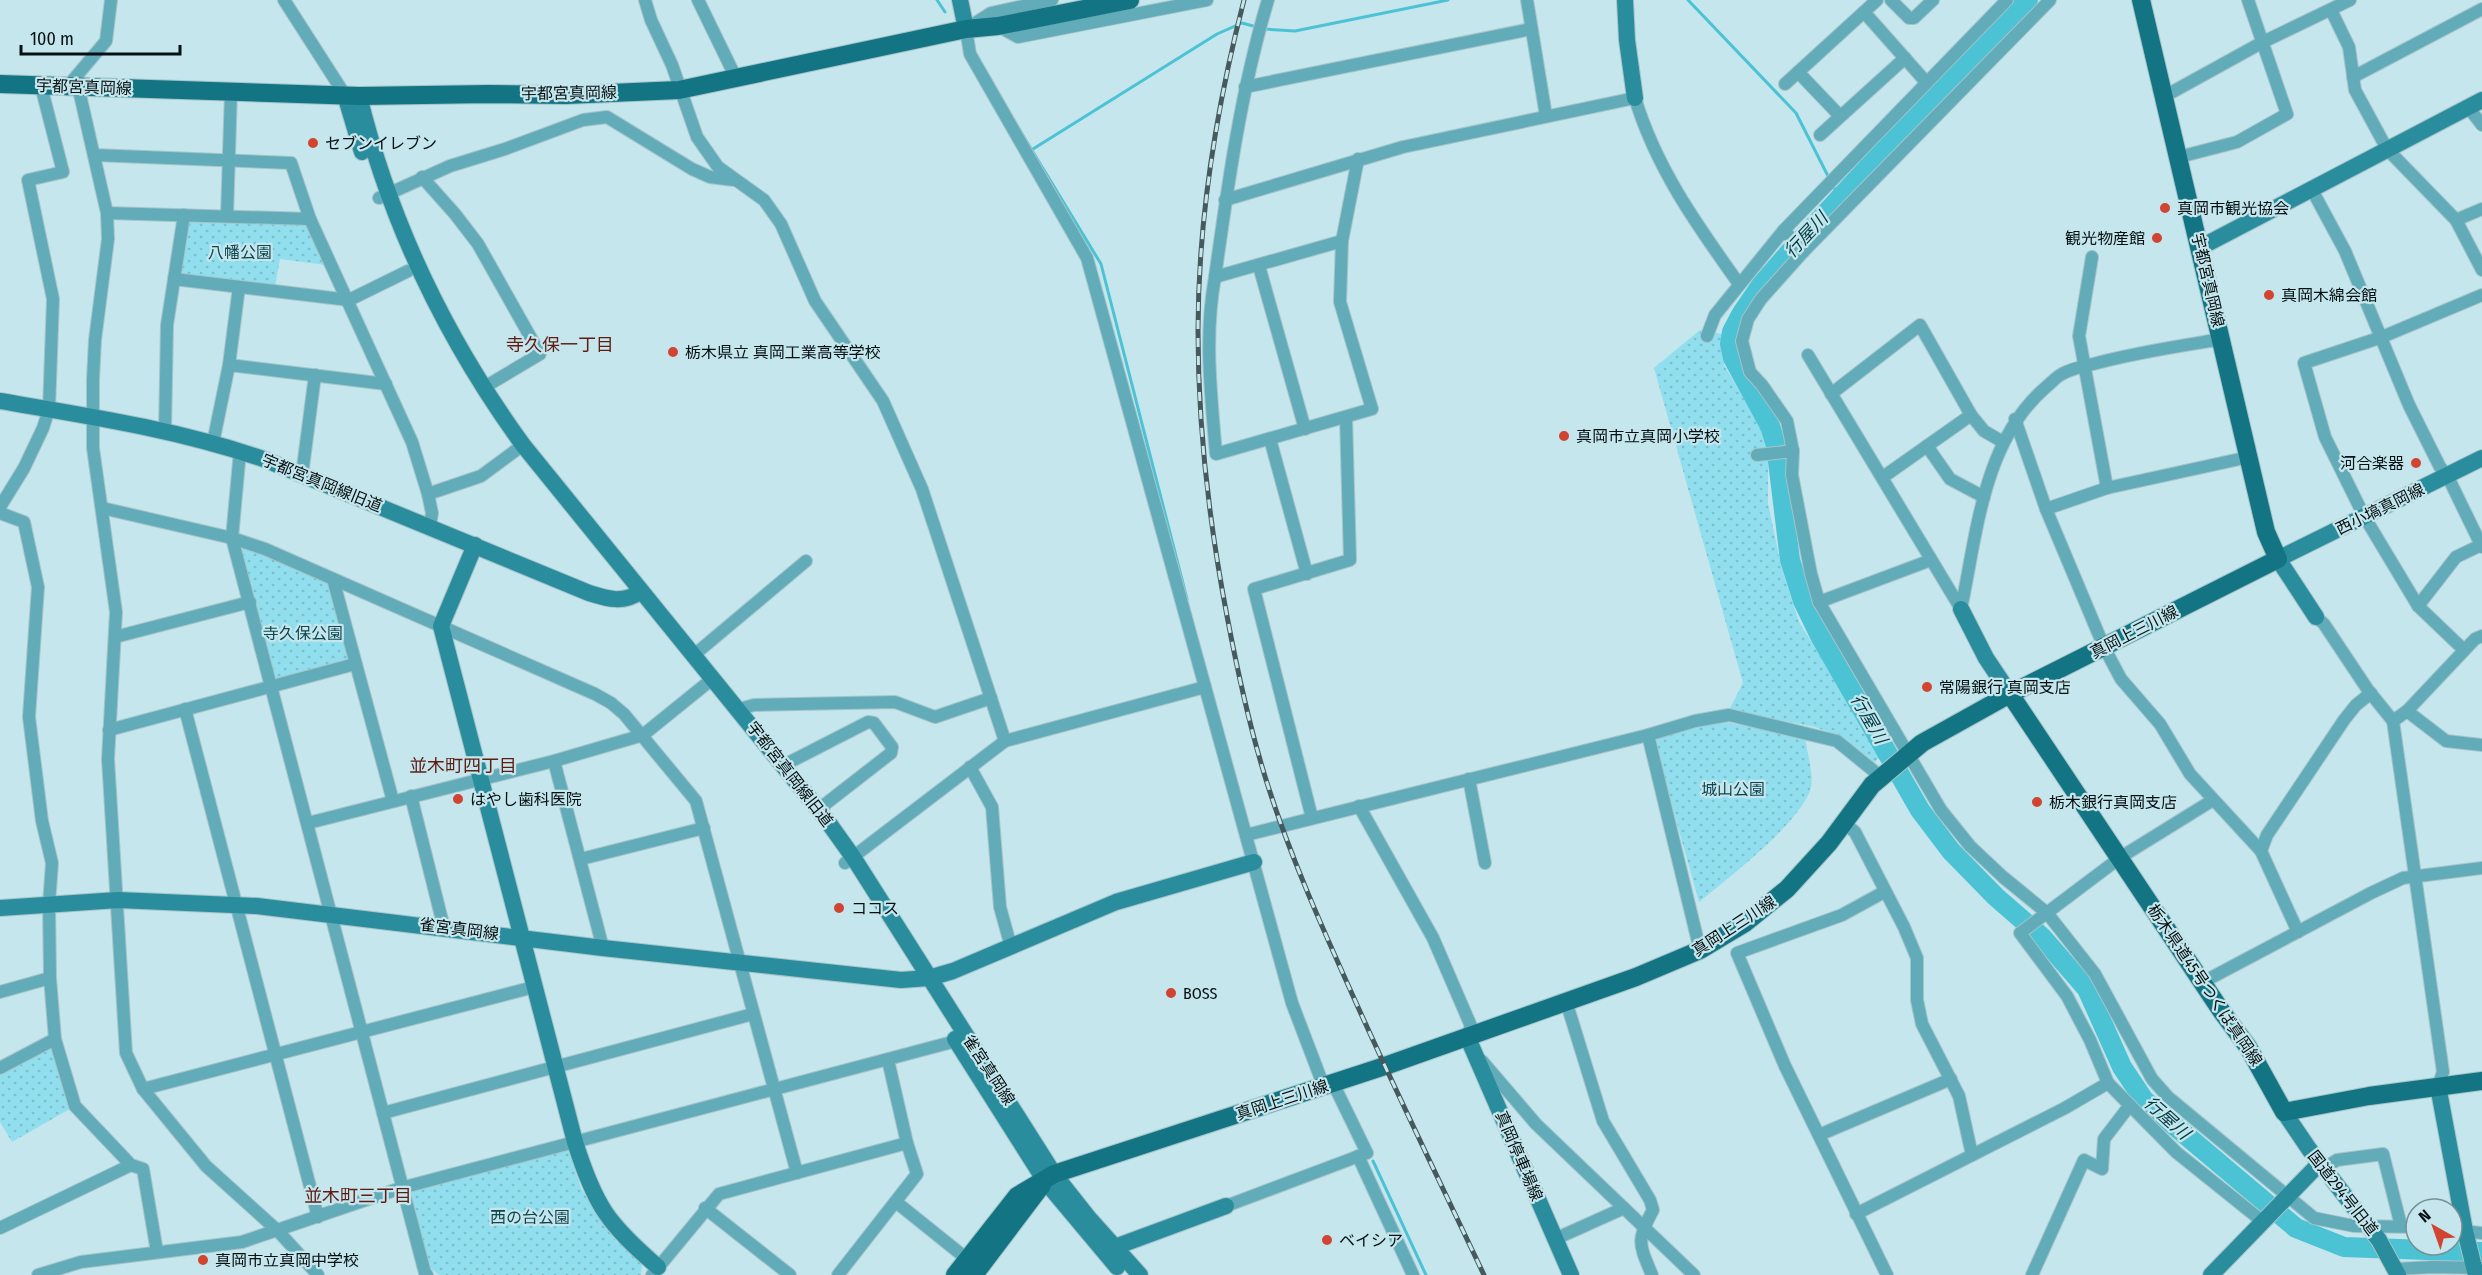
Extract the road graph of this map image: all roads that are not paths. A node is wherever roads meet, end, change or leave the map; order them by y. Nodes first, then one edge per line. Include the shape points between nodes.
1 (111, 0) edge
2 (284, 0) edge
3 (645, 0) edge
4 (698, 0) edge
5 (960, 0) edge
6 (1052, 0) edge
7 (1130, 0) edge
8 (1207, 0) edge
9 (1268, 0) edge
10 (1527, 0) edge
11 (1625, 0) edge
12 (1877, 0) edge
13 (1892, 0) edge
14 (1933, 0) edge
15 (2007, 0) edge
16 (2050, 0) edge
17 (2141, 0) edge
18 (2248, 0) edge
19 (2350, 0) edge
20 (2482, 9) edge
21 (2331, 10) junction
22 (1864, 12) junction
23 (998, 26) junction
24 (966, 29) junction
25 (1531, 29) junction
26 (2264, 42) junction
27 (1905, 58) junction
28 (1798, 72) junction
29 (2353, 77) junction
30 (736, 78) junction
31 (1926, 82) junction
32 (0, 84) edge
33 (1785, 84) dead end
34 (41, 86) junction
35 (73, 86) junction
36 (1245, 87) junction
37 (679, 90) junction
38 (231, 92) junction
39 (352, 95) junction
40 (2165, 96) junction
41 (1635, 98) junction
42 (2475, 103) edge
43 (1546, 116) junction
44 (1840, 116) junction
45 (2482, 125) edge
46 (1820, 135) dead end
47 (2387, 149) junction
48 (94, 155) junction
49 (2179, 157) junction
50 (1358, 159) junction
51 (229, 160) junction
52 (423, 177) junction
53 (736, 180) junction
54 (2312, 188) junction
55 (384, 196) junction
56 (1225, 200) junction
57 (2482, 209) edge
58 (107, 213) junction
59 (184, 215) junction
60 (227, 216) junction
61 (310, 219) junction
62 (2456, 220) junction
63 (1784, 230) junction
64 (1342, 241) junction
65 (2201, 247) junction
66 (1803, 252) junction
67 (2092, 257) dead end
68 (1259, 266) junction
69 (2482, 270) edge
70 (408, 271) junction
71 (1215, 277) junction
72 (174, 279) junction
73 (1739, 285) junction
74 (239, 287) junction
75 (2482, 295) edge
76 (349, 300) junction
77 (1707, 336) dead end
78 (2382, 337) junction
79 (2222, 339) junction
80 (1808, 355) dead end
81 (229, 364) junction
82 (2084, 367) junction
83 (315, 375) junction
84 (386, 384) junction
85 (483, 388) junction
86 (1831, 394) junction
87 (0, 401) edge
88 (49, 409) junction
89 (1971, 415) junction
90 (93, 417) junction
91 (1346, 417) junction
92 (2015, 419) junction
93 (1305, 429) junction
94 (165, 431) junction
95 (1270, 439) junction
96 (2003, 442) junction
97 (213, 443) junction
98 (1927, 446) junction
99 (519, 448) junction
100 (240, 451) junction
101 (1793, 451) junction
102 (1757, 455) dead end
103 (2249, 457) junction
104 (2482, 458) edge
105 (302, 475) junction
106 (2447, 475) junction
107 (1883, 477) junction
108 (2107, 488) junction
109 (428, 494) junction
110 (1984, 497) junction
111 (0, 507) edge
112 (102, 508) junction
113 (2046, 509) junction
114 (0, 513) edge
115 (2364, 516) junction
116 (430, 526) junction
117 (232, 538) junction
118 (476, 545) junction
119 (2481, 546) edge
120 (2277, 559) junction
121 (1931, 560) junction
122 (806, 561) dead end
123 (1307, 574) junction
124 (333, 579) junction
125 (637, 594) junction
126 (250, 602) junction
127 (1819, 602) junction
128 (2418, 606) junction
129 (1961, 609) junction
130 (2316, 617) joint
131 (441, 626) junction
132 (2482, 636) edge
133 (115, 637) junction
134 (2104, 647) junction
135 (2464, 650) junction
136 (694, 655) junction
137 (355, 664) junction
138 (706, 684) junction
139 (271, 686) junction
140 (1205, 687) junction
141 (2371, 693) junction
142 (2010, 694) junction
143 (992, 698) junction
144 (185, 709) junction
145 (739, 709) junction
146 (2407, 711) junction
147 (2393, 721) junction
148 (109, 730) junction
149 (643, 735) junction
150 (1648, 735) junction
151 (1005, 741) junction
152 (2482, 745) edge
153 (554, 761) junction
154 (1895, 764) junction
155 (784, 765) junction
156 (970, 767) junction
157 (480, 779) junction
158 (1469, 779) junction
159 (411, 796) junction
160 (2213, 800) junction
161 (393, 801) junction
162 (1359, 806) junction
163 (819, 809) junction
164 (1312, 818) junction
165 (308, 823) junction
166 (1844, 823) junction
167 (704, 828) junction
168 (1246, 835) junction
169 (2261, 851) junction
170 (2121, 857) junction
171 (581, 860) junction
172 (849, 860) junction
173 (1254, 862) junction
174 (1485, 863) dead end
175 (2482, 868) edge
176 (2416, 876) junction
177 (1884, 892) junction
178 (118, 900) junction
179 (49, 904) junction
180 (237, 905) junction
181 (0, 908) edge
182 (2046, 914) junction
183 (332, 915) junction
184 (444, 928) junction
185 (2298, 932) junction
186 (522, 937) junction
187 (1011, 947) junction
188 (603, 948) junction
189 (1700, 950) junction
190 (741, 963) junction
191 (50, 978) junction
192 (923, 979) junction
193 (2203, 982) junction
194 (534, 987) junction
195 (0, 992) edge
196 (1566, 1001) junction
197 (753, 1014) junction
198 (362, 1031) junction
199 (1467, 1036) junction
200 (55, 1039) junction
201 (956, 1041) junction
202 (274, 1056) junction
203 (1475, 1056) junction
204 (888, 1060) junction
205 (556, 1067) junction
206 (0, 1068) edge
207 (1951, 1079) junction
208 (2482, 1081) edge
209 (2108, 1083) junction
210 (1328, 1085) junction
211 (2438, 1086) junction
212 (143, 1089) junction
213 (775, 1090) junction
214 (2130, 1105) junction
215 (2284, 1112) junction
216 (383, 1113) junction
217 (1819, 1136) junction
218 (575, 1142) junction
219 (908, 1143) junction
220 (1972, 1155) junction
221 (1358, 1156) junction
222 (2320, 1163) junction
223 (131, 1165) junction
224 (796, 1173) junction
225 (1050, 1177) junction
226 (401, 1188) junction
227 (2286, 1197) junction
228 (896, 1202) junction
229 (1226, 1206) joint
230 (705, 1208) junction
231 (1624, 1208) junction
232 (1856, 1214) junction
233 (318, 1217) junction
234 (2264, 1219) junction
235 (2402, 1226) joint
236 (1644, 1227) junction
237 (0, 1228) edge
238 (2372, 1230) junction
239 (278, 1231) junction
240 (2467, 1233) edge
241 (1555, 1239) junction
242 (1115, 1247) junction
243 (157, 1252) junction
244 (2395, 1268) edge
245 (2476, 1268) edge
246 (977, 1269) edge
247 (659, 1272) edge
248 (424, 1274) edge
249 (38, 1275) edge
250 (318, 1275) edge
251 (790, 1275) edge
252 (838, 1275) edge
253 (955, 1275) edge
254 (1125, 1275) edge
255 (1140, 1275) edge
256 (1413, 1275) edge
257 (1571, 1275) edge
258 (1652, 1275) edge
259 (1694, 1275) edge
260 (1887, 1275) edge
261 (2032, 1275) edge
262 (2211, 1275) edge

1 - 35 street via 106,41
2 - 39 street
3 - 37 street
4 - 30 street
5 - 24 street
6 - 24 street via 991,13
7 - 23 main road, 宇都宮真岡線
8 - 23 street via 1018,37
9 - 36 street
10 - 25 street
11 - 41 street
12 - 22 street
13 - 14 street via 1909,18
15 - 31 street
16 - 66 street
17 - 40 main road, 宇都宮真岡線
18 - 26 street
19 - 21 street
20 - 29 street
21 - 26 street
21 - 29 street via 2349,47
22 - 27 street
22 - 28 street
23 - 24 main road, 宇都宮真岡線
24 - 30 main road, 宇都宮真岡線
24 - 140 street via 970,54 1087,258
25 - 36 street
25 - 43 street
26 - 40 street
26 - 49 street via 2287,114 2237,142
27 - 31 street
27 - 44 street
28 - 33 street
28 - 44 street
29 - 47 street via 2355,90
30 - 37 main road, 宇都宮真岡線
31 - 63 street
32 - 34 main road, 宇都宮真岡線
34 - 35 main road, 宇都宮真岡線
34 - 88 street via 63,172 28,180 53,299
35 - 38 main road, 宇都宮真岡線
35 - 48 street
36 - 56 street
37 - 39 main road, 宇都宮真岡線 via 566,95
37 - 53 street via 697,137 718,167
38 - 39 main road, 宇都宮真岡線
38 - 51 street
39 - 55 street via 372,148
40 - 49 main road, 宇都宮真岡線
41 - 43 street
41 - 73 street via 1660,165
42 - 45 street
42 - 47 street
43 - 50 street
44 - 46 street
47 - 54 street
47 - 62 street
48 - 51 street
48 - 58 street
49 - 65 main road, 宇都宮真岡線
50 - 56 street
50 - 64 street
51 - 60 street
51 - 61 street via 291,163
52 - 53 street via 583,120 607,117 692,169 710,177
52 - 55 street
52 - 85 street via 478,244 540,354
53 - 143 street via 764,200 781,224 816,301 883,401 922,489
54 - 65 street
54 - 78 street via 2345,251
55 - 70 street
55 - 85 street via 432,298
56 - 71 street
57 - 62 street
58 - 59 street
58 - 90 street via 108,239 95,340
59 - 60 street
59 - 72 street
60 - 61 street
61 - 76 street
62 - 69 street
63 - 66 street
63 - 73 street
64 - 68 street
64 - 91 street via 1340,302 1372,409
65 - 79 main road, 宇都宮真岡線
66 - 101 street via 1761,299 1748,319 1742,341 1750,372 1787,421
67 - 82 street via 2079,336
68 - 71 street
68 - 93 street
70 - 76 street
70 - 99 street via 468,383
71 - 95 street via 1209,308 1216,454
72 - 74 street
72 - 94 street via 167,325
73 - 77 street via 1715,315
74 - 76 street
74 - 81 street
75 - 78 street
76 - 84 street
78 - 106 street via 2409,405
78 - 115 street via 2304,363 2325,437
79 - 82 street
79 - 103 main road, 宇都宮真岡線
80 - 86 street
81 - 83 street
81 - 97 street
82 - 92 street via 2062,374
82 - 108 street
83 - 84 street
83 - 105 street
84 - 109 street via 412,442
85 - 99 street
86 - 89 street via 1920,325
86 - 107 street
87 - 88 street, 宇都宮真岡線旧道
88 - 90 street, 宇都宮真岡線旧道
88 - 111 street via 24,468
89 - 96 street via 1984,431
89 - 98 street
90 - 94 street, 宇都宮真岡線旧道
90 - 112 street via 93,448
91 - 93 street
91 - 123 street via 1350,560
92 - 96 street
92 - 113 street
93 - 95 street
94 - 97 street, 宇都宮真岡線旧道
95 - 123 street
96 - 110 street
97 - 100 street, 宇都宮真岡線旧道
98 - 107 street
98 - 110 street via 1950,479
99 - 109 street via 481,476
99 - 125 street
100 - 105 street, 宇都宮真岡線旧道
100 - 117 street
101 - 102 street
101 - 127 street via 1792,475
103 - 108 street
103 - 120 main road, 宇都宮真岡線 via 2269,542
104 - 106 street, 西小塙真岡線
105 - 116 street, 宇都宮真岡線旧道
106 - 115 street, 西小塙真岡線
106 - 119 street
107 - 121 street
108 - 113 street
109 - 116 street
110 - 129 street
112 - 117 street
112 - 133 street via 116,612
113 - 134 street
114 - 179 street via 24,522 38,587 29,717 42,821 52,863
115 - 120 street, 西小塙真岡線
115 - 128 street
116 - 118 street, 宇都宮真岡線旧道
117 - 124 street
117 - 126 street
118 - 125 street, 宇都宮真岡線旧道 via 602,597 621,600
118 - 131 street
119 - 128 street via 2456,557
120 - 130 street
120 - 134 main road, 真岡上三川線
121 - 127 street
121 - 129 street
122 - 136 street
123 - 164 street via 1254,589
124 - 131 street
124 - 137 street
125 - 136 street, 宇都宮真岡線旧道
125 - 138 street, 宇都宮真岡線旧道
126 - 133 street
126 - 139 street
127 - 154 street
128 - 135 street
129 - 142 street
130 - 141 street
131 - 149 street via 595,694 611,703
131 - 157 street
132 - 135 street
133 - 148 street
134 - 142 main road, 真岡上三川線
134 - 160 street via 2126,687 2160,724 2190,774
135 - 146 street
136 - 145 street, 宇都宮真岡線旧道
137 - 139 street
137 - 161 street
138 - 149 street
138 - 172 street, 宇都宮真岡線旧道
139 - 144 street
139 - 165 street
140 - 151 street
140 - 168 street
141 - 147 street
141 - 169 street via 2344,720 2267,835
142 - 154 main road, 真岡上三川線 via 1944,729
142 - 170 main road, 栃木県道45号つくば真岡線
143 - 145 street via 935,717 895,702 754,705
143 - 151 street
144 - 148 street
144 - 180 street
145 - 155 street, 宇都宮真岡線旧道
146 - 147 street
146 - 152 street via 2446,741
147 - 176 street
148 - 178 street
149 - 153 street
149 - 167 street via 696,801
150 - 154 street via 1730,715 1837,741
150 - 158 street
150 - 189 street
151 - 156 street
153 - 157 street
153 - 171 street
154 - 166 main road, 真岡上三川線
154 - 182 street via 1925,786 1957,832
155 - 163 street, 宇都宮真岡線旧道
155 - 163 street via 868,722 874,723 892,747 891,753
156 - 172 street
156 - 187 street via 992,807 1000,907
157 - 159 street
157 - 186 street
158 - 162 street
158 - 174 street
159 - 161 street
159 - 184 street
160 - 169 street
160 - 170 street
161 - 165 street
162 - 164 street
162 - 199 street via 1444,962 1471,1026
163 - 172 street, 宇都宮真岡線旧道
164 - 168 street
165 - 183 street
166 - 177 street via 1855,832
166 - 189 main road, 真岡上三川線 via 1787,889
167 - 171 street
167 - 190 street
168 - 173 street
169 - 185 street
170 - 182 street
170 - 193 main road, 栃木県道45号つくば真岡線
171 - 188 street
172 - 192 street, 宇都宮真岡線旧道
173 - 187 street via 1116,902
173 - 210 street via 1292,1003
175 - 176 street
176 - 185 street via 2371,893
176 - 211 street via 2443,1072
177 - 207 street via 1917,958 1917,1000 1922,1024
177 - 217 street via 1842,915 1737,953
178 - 179 street, 雀宮真岡線
178 - 180 street, 雀宮真岡線
178 - 212 street via 126,1053
179 - 181 street, 雀宮真岡線
179 - 191 street
180 - 183 street, 雀宮真岡線
180 - 202 street
182 - 209 street via 2020,933 2067,996
182 - 227 street via 2095,974 2152,1079
183 - 184 street, 雀宮真岡線
183 - 198 street
184 - 186 street, 雀宮真岡線
185 - 193 street
186 - 188 street, 雀宮真岡線
186 - 194 street
187 - 192 street
188 - 190 street, 雀宮真岡線
189 - 196 main road, 真岡上三川線
190 - 192 street, 雀宮真岡線 via 887,979
190 - 197 street
191 - 195 street
191 - 200 street
192 - 201 street, 雀宮真岡線
192 - 225 street, 雀宮真岡線
193 - 215 main road, 栃木県道45号つくば真岡線 via 2248,1047
194 - 198 street
194 - 205 street
196 - 199 main road, 真岡上三川線
196 - 236 street via 1603,1121 1650,1200 1653,1210
197 - 205 street
197 - 213 street
198 - 202 street
198 - 216 street
199 - 203 street, 真岡停車場線
199 - 210 main road, 真岡上三川線
200 - 206 street
200 - 223 street via 75,1106
201 - 204 street
201 - 225 street, 雀宮真岡線
202 - 212 street
202 - 233 street
203 - 231 street via 1536,1124
203 - 241 street, 真岡停車場線
204 - 213 street
204 - 219 street
205 - 216 street
205 - 218 street
207 - 217 street
207 - 220 street via 1959,1096
208 - 211 main road
209 - 214 street
209 - 220 street
210 - 221 street via 1366,1153
210 - 225 main road, 真岡上三川線
211 - 215 main road
211 - 240 street
212 - 239 street via 206,1166
213 - 218 street
213 - 224 street
214 - 234 street via 2176,1152
214 - 261 street via 2104,1139 2103,1169 2084,1160
215 - 222 street, 国道294号旧道
216 - 226 street
217 - 232 street
218 - 226 street
218 - 247 street via 601,1210
219 - 224 street
219 - 228 street via 917,1174
220 - 232 street
221 - 229 street
221 - 256 street
222 - 227 street
222 - 235 street via 2329,1165 2337,1160 2383,1154
222 - 238 street, 国道294号旧道
223 - 237 street
223 - 243 street via 143,1169
224 - 230 street via 719,1194
225 - 242 street
225 - 246 main road
225 - 254 street via 1058,1199
226 - 233 street
226 - 248 street
227 - 234 street
227 - 238 street via 2314,1218
228 - 246 street
228 - 252 street
229 - 242 street
230 - 247 street
230 - 251 street
231 - 236 street
231 - 241 street
232 - 260 street
233 - 239 street
234 - 262 street
235 - 238 street
236 - 258 street via 1640,1247
236 - 259 street
238 - 244 street, 国道294号旧道
239 - 243 street via 242,1242
239 - 250 street
240 - 245 street
241 - 257 street, 真岡停車場線
242 - 255 street
243 - 249 street via 81,1262
244 - 245 street
246 - 253 main road

